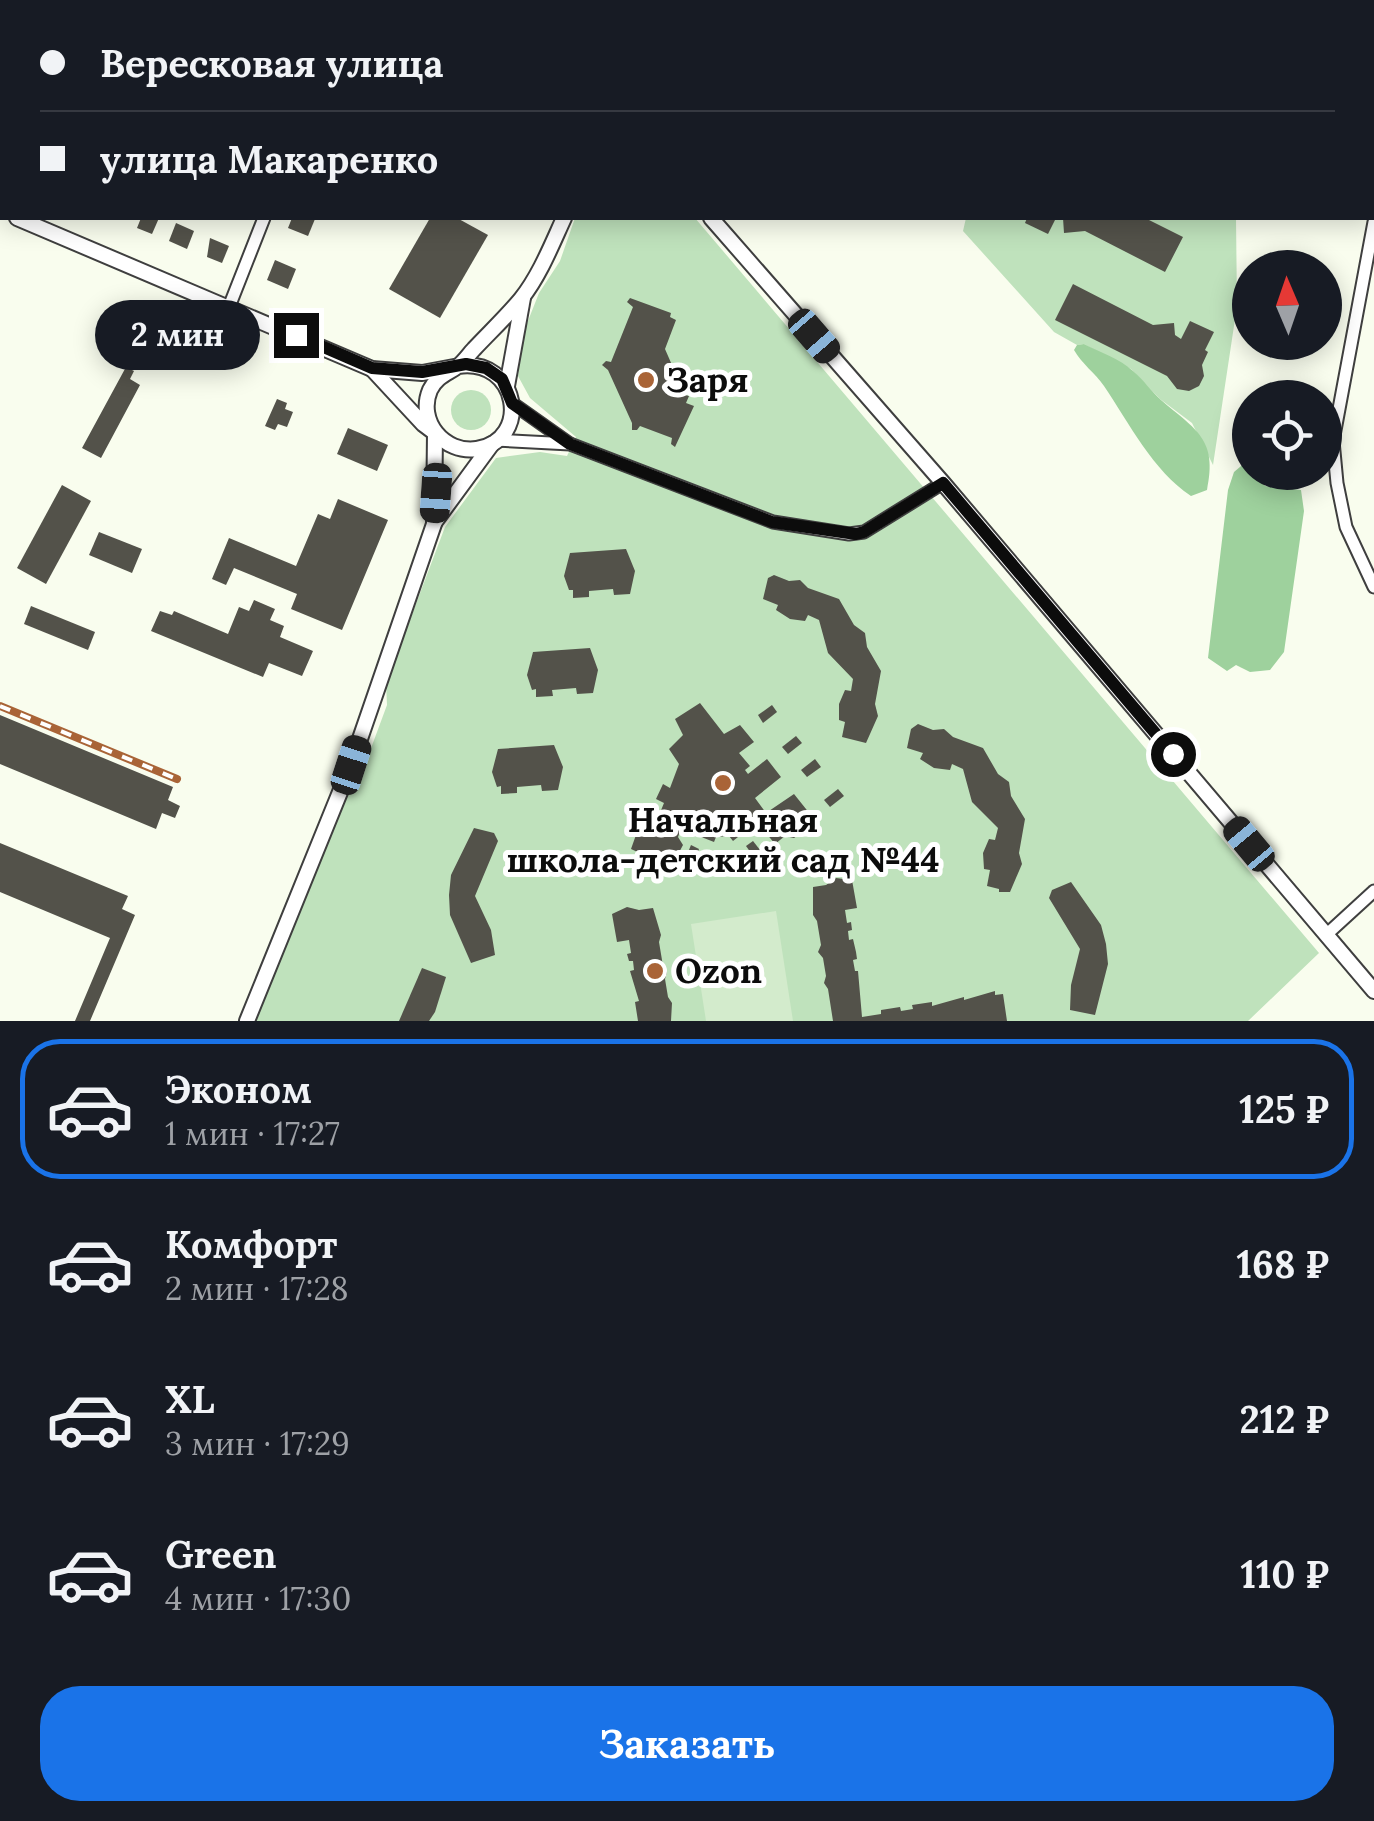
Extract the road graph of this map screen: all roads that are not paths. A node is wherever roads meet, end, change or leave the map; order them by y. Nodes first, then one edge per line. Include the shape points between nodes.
1 (22, 220) edge
2 (263, 220) edge
3 (563, 220) edge
4 (713, 220) edge
5 (1374, 222) edge
6 (523, 297) junction
7 (229, 307) junction
8 (456, 367) junction
9 (372, 368) junction
10 (506, 386) junction
11 (512, 403) junction
12 (435, 432) junction
13 (494, 442) junction
14 (570, 444) junction
15 (943, 483) junction
16 (434, 524) junction
17 (1374, 587) edge
18 (1374, 891) edge
19 (1326, 935) junction
20 (1374, 991) edge
21 (247, 1021) edge

1 - 7 street
2 - 7 street
3 - 6 street
4 - 15 street
5 - 17 street via 1333,440 1346,527
6 - 8 street
6 - 10 street
7 - 9 street
8 - 9 street
8 - 10 street via 486,368
8 - 12 street via 429,392 427,414
9 - 12 street
10 - 11 street
11 - 13 street via 510,421
11 - 14 street
12 - 13 street via 458,448
12 - 16 street
13 - 14 street
13 - 16 street
14 - 15 street via 772,522 848,534 864,532
15 - 19 street
16 - 21 street via 351,765
18 - 19 street
19 - 20 street

